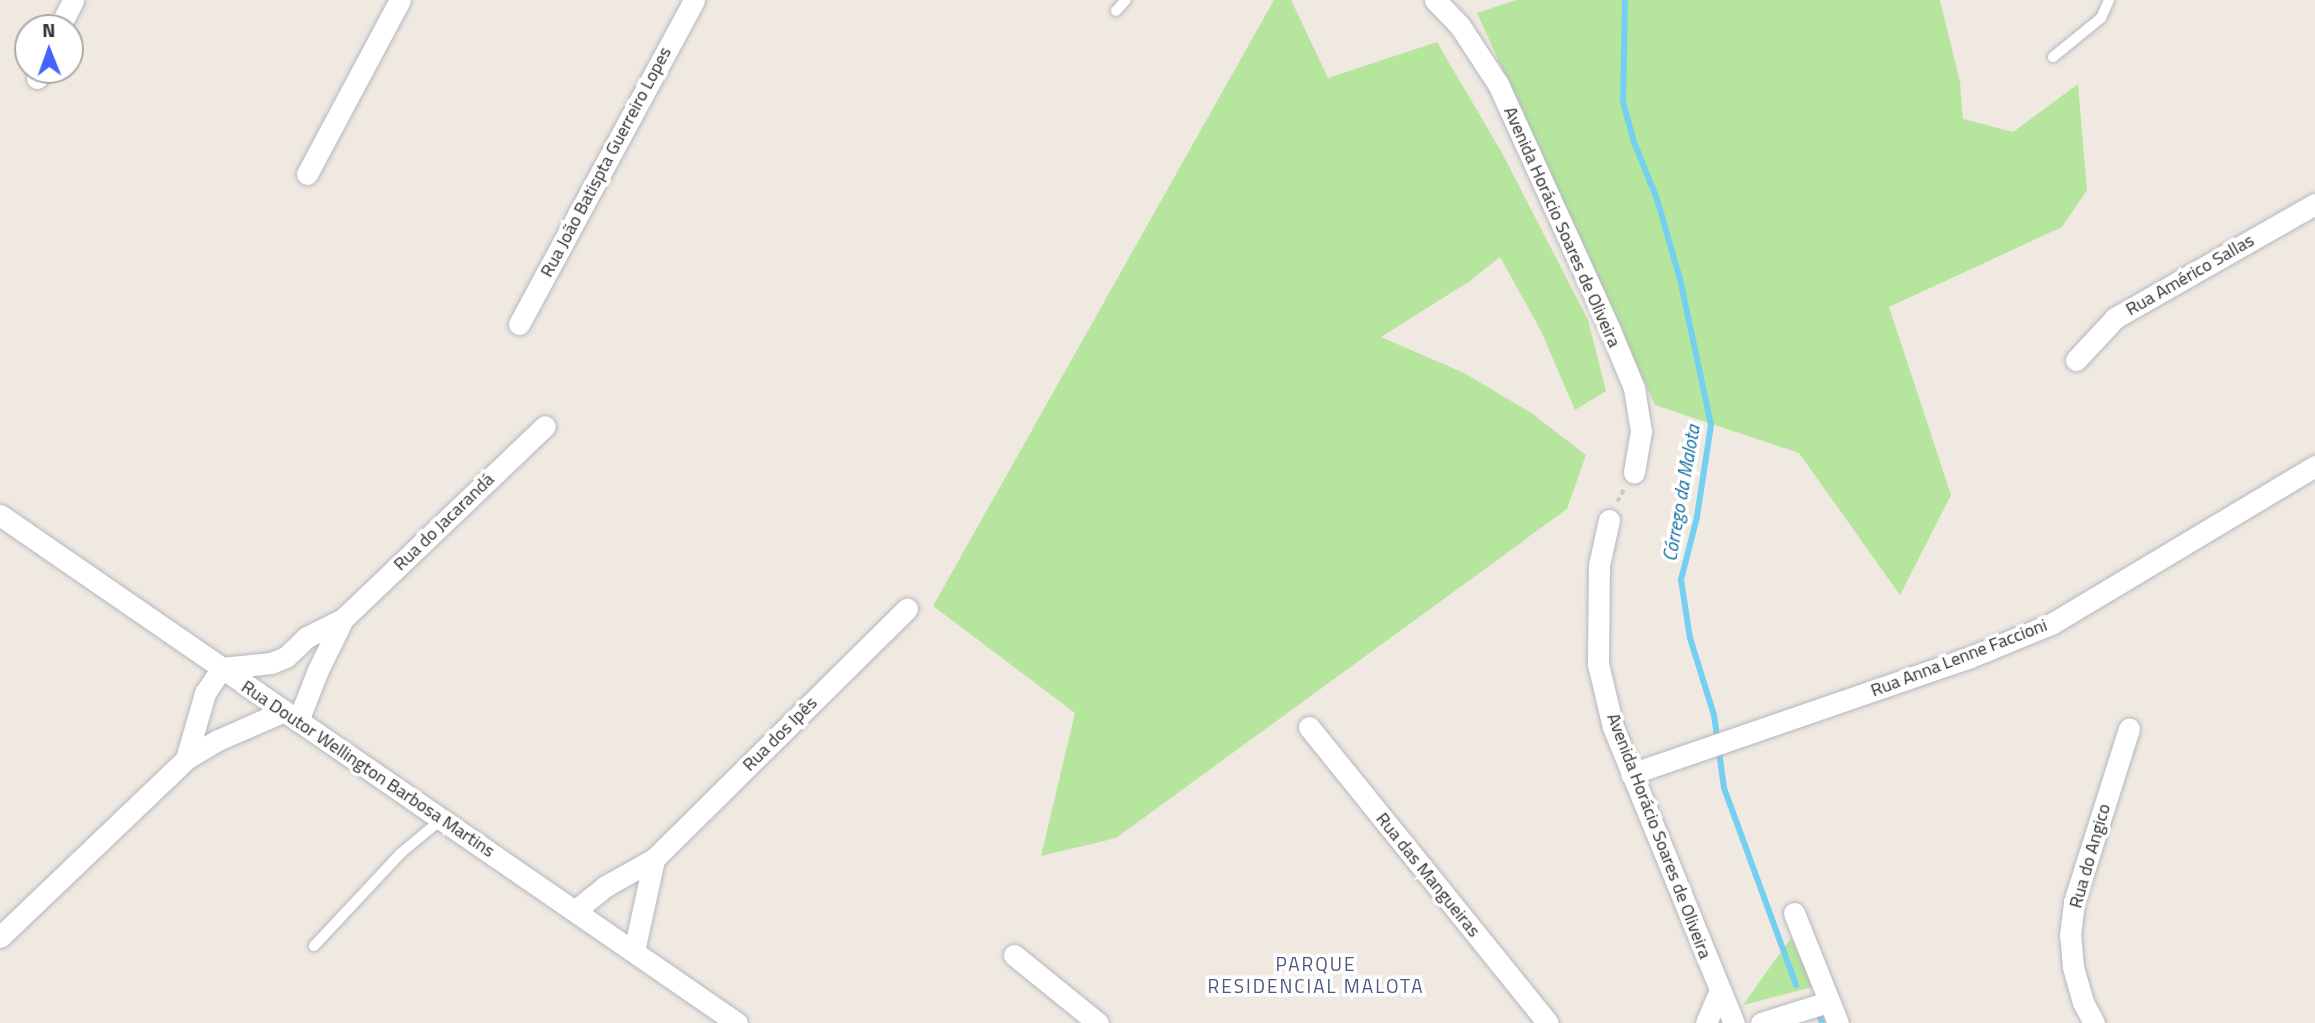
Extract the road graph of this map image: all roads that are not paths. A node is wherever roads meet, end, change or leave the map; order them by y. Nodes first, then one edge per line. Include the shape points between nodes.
1 (400, 0) edge
2 (694, 0) edge
3 (1126, 0) edge
4 (1435, 0) edge
5 (2109, 0) edge
6 (1116, 4) edge
7 (2053, 57) dead end
8 (307, 174) dead end
9 (2315, 204) edge
10 (519, 324) dead end
11 (2076, 360) dead end
12 (545, 426) dead end
13 (2315, 466) edge
14 (1634, 472) road end
15 (0, 515) edge
16 (1609, 520) road end
17 (906, 609) dead end
18 (343, 619) junction
19 (222, 668) junction
20 (291, 716) junction
21 (1308, 727) dead end
22 (2129, 730) dead end
23 (186, 760) junction
24 (1631, 774) junction
25 (442, 819) junction
26 (654, 859) junction
27 (576, 910) junction
28 (1794, 913) dead end
29 (0, 937) edge
30 (314, 946) dead end
31 (635, 951) junction
32 (1014, 955) dead end
33 (1720, 990) junction
34 (1828, 1002) junction
35 (737, 1023) edge
36 (1098, 1023) edge
37 (1548, 1023) edge
38 (1706, 1023) edge
39 (1734, 1023) edge
40 (1761, 1023) edge
41 (1838, 1023) edge
42 (2094, 1023) edge

1 - 8 street
2 - 10 street, Rua João Batispta Guerreiro Lopes
3 - 6 lane
4 - 14 street, Avenida Horácio Soares de Oliveira via 1460,26 1497,84 1610,330 1634,388 1642,431
5 - 7 lane via 2101,18
9 - 11 street, Rua Américo Sallas via 2115,318
12 - 18 street, Rua do Jacarandá
13 - 24 street, Rua Anna Lenne Faccioni via 2051,624 1968,658
15 - 19 street, Rua Doutor Wellington Barbosa Martins
16 - 24 street, Avenida Horácio Soares de Oliveira via 1599,565 1598,664 1612,727
17 - 26 street, Rua dos Ipês
18 - 19 street, Rua do Jacarandá via 307,637 286,657
18 - 20 street, Rua do Jacarandá
19 - 20 street, Rua Doutor Wellington Barbosa Martins
19 - 23 street via 205,693
20 - 23 street via 218,740
20 - 25 street, Rua Doutor Wellington Barbosa Martins
21 - 37 street, Rua das Mangueiras
22 - 42 street, Rua do Angico via 2072,913 2073,967
23 - 29 street
24 - 33 street, Avenida Horácio Soares de Oliveira
25 - 27 street, Rua Doutor Wellington Barbosa Martins
25 - 30 lane via 401,853
26 - 27 street, Rua dos Ipês via 604,887
26 - 31 street
27 - 31 street, Rua Doutor Wellington Barbosa Martins
28 - 34 street
31 - 35 street, Rua Doutor Wellington Barbosa Martins
32 - 36 street
33 - 38 street
33 - 39 street, Avenida Horácio Soares de Oliveira
34 - 40 street
34 - 41 street

